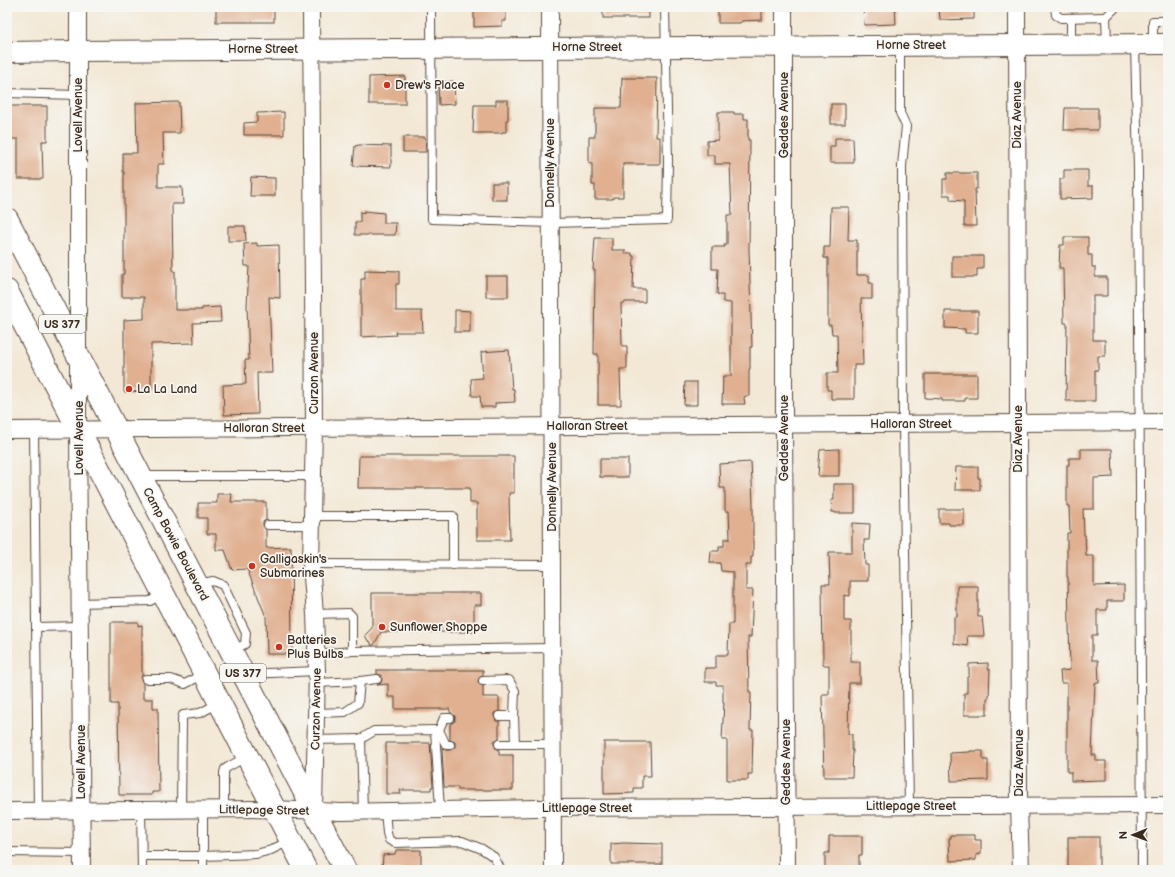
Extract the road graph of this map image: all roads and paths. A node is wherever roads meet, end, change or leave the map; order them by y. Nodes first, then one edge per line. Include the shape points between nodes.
1 (78, 7) edge
2 (311, 7) edge
3 (430, 7) edge
4 (550, 7) edge
5 (665, 7) edge
6 (784, 7) edge
7 (1016, 7) edge
8 (1055, 7) edge
9 (1116, 7) edge
10 (1106, 17) junction
11 (1071, 18) junction
12 (1168, 20) edge
13 (1071, 44) junction
14 (1107, 44) junction
15 (1152, 44) edge
16 (1017, 45) junction
17 (784, 46) junction
18 (900, 46) junction
19 (665, 47) junction
20 (431, 48) junction
21 (550, 48) junction
22 (312, 49) junction
23 (78, 51) junction
24 (7, 52) edge
25 (7, 93) edge
26 (78, 95) junction
27 (7, 219) edge
28 (550, 223) junction
29 (7, 291) edge
30 (79, 357) junction
31 (1168, 422) edge
32 (1139, 423) junction
33 (903, 424) junction
34 (1018, 424) junction
35 (784, 425) junction
36 (552, 426) junction
37 (314, 428) junction
38 (116, 429) junction
39 (7, 430) edge
40 (34, 430) junction
41 (78, 430) junction
42 (140, 476) junction
43 (313, 476) junction
44 (312, 521) junction
45 (268, 525) dead end
46 (311, 564) junction
47 (453, 565) junction
48 (552, 565) junction
49 (163, 594) junction
50 (80, 603) junction
51 (315, 614) junction
52 (80, 626) junction
53 (36, 627) junction
54 (552, 648) junction
55 (352, 651) junction
56 (316, 654) junction
57 (205, 674) junction
58 (243, 674) junction
59 (317, 677) junction
60 (146, 679) dead end
61 (377, 679) dead end
62 (483, 680) dead end
63 (360, 681) junction
64 (219, 702) junction
65 (316, 713) junction
66 (499, 716) dead end
67 (514, 716) junction
68 (450, 718) dead end
69 (437, 730) junction
70 (361, 739) junction
71 (316, 740) junction
72 (499, 744) dead end
73 (515, 744) junction
74 (553, 744) junction
75 (450, 745) dead end
76 (247, 756) junction
77 (1168, 804) edge
78 (1019, 805) junction
79 (1141, 805) junction
80 (786, 806) junction
81 (909, 806) junction
82 (553, 808) junction
83 (274, 809) junction
84 (82, 810) junction
85 (141, 810) junction
86 (180, 810) junction
87 (203, 810) junction
88 (224, 810) junction
89 (440, 810) junction
90 (7, 811) edge
91 (38, 811) junction
92 (314, 811) junction
93 (385, 811) junction
94 (364, 812) junction
95 (290, 840) junction
96 (7, 852) edge
97 (82, 853) junction
98 (142, 856) junction
99 (203, 856) junction
100 (82, 870) edge
101 (142, 870) edge
102 (203, 870) edge
103 (306, 870) edge
104 (345, 870) edge
105 (501, 870) edge
106 (553, 870) edge
107 (787, 870) edge
108 (1021, 870) edge
109 (1142, 870) edge

1 - 23 street, Lovell Avenue
2 - 22 street, Curzon Avenue
3 - 20 lane
4 - 21 street, Donnelly Avenue
5 - 19 lane
6 - 17 street, Geddes Avenue
7 - 16 street, Diaz Avenue
8 - 11 lane via 1056,15
9 - 10 lane
10 - 11 lane
10 - 14 lane
11 - 13 lane
12 - 15 lane via 1153,21
13 - 14 street, Horne Street
13 - 16 street, Horne Street
14 - 15 street, Horne Street
15 - 32 lane via 1138,168
16 - 18 street, Horne Street
16 - 34 street, Diaz Avenue
17 - 18 street, Horne Street
17 - 19 street, Horne Street
17 - 35 street, Geddes Avenue
18 - 33 lane via 900,113 906,126 902,166
19 - 21 street, Horne Street
19 - 28 lane via 667,220
20 - 21 street, Horne Street
20 - 22 street, Horne Street
20 - 28 lane via 432,219
21 - 28 street, Donnelly Avenue
22 - 23 street, Horne Street
22 - 37 street, Curzon Avenue
23 - 24 street, Horne Street
23 - 26 street, Lovell Avenue
25 - 26 lane
26 - 30 street, Lovell Avenue
27 - 30 main road, Camp Bowie Boulevard / US 377
28 - 36 street, Donnelly Avenue
29 - 41 main road, US 377
30 - 38 main road, Camp Bowie Boulevard / US 377
30 - 41 street, Lovell Avenue
31 - 32 street, Halloran Street
32 - 34 street, Halloran Street
32 - 79 lane
33 - 34 street, Halloran Street
33 - 35 street, Halloran Street
33 - 81 lane
34 - 78 street, Diaz Avenue
35 - 36 street, Halloran Street
35 - 80 street, Geddes Avenue
36 - 37 street, Halloran Street
36 - 48 street, Donnelly Avenue
37 - 38 street, Halloran Street
37 - 43 street, Curzon Avenue
38 - 41 street, Halloran Street
38 - 42 main road, Camp Bowie Boulevard / US 377
39 - 40 street, Halloran Street
40 - 41 street, Halloran Street
40 - 53 lane
41 - 49 main road, US 377
41 - 50 street, Lovell Avenue
42 - 43 lane
42 - 58 main road, Camp Bowie Boulevard / US 377
43 - 44 street, Curzon Avenue
44 - 45 lane
44 - 46 street, Curzon Avenue
44 - 47 lane via 453,516
46 - 47 lane
46 - 51 street, Curzon Avenue
47 - 48 lane
48 - 54 street, Donnelly Avenue
49 - 50 lane via 150,602
49 - 57 main road, US 377
50 - 52 street, Lovell Avenue
51 - 55 lane via 349,613 352,616
51 - 56 street, Curzon Avenue
52 - 53 lane
52 - 84 street, Lovell Avenue
53 - 91 lane
54 - 55 lane
54 - 74 street, Donnelly Avenue
55 - 56 lane
56 - 59 street, Curzon Avenue
57 - 60 lane via 185,684 171,679
57 - 64 main road, US 377
58 - 59 lane
58 - 92 main road, Camp Bowie Boulevard / US 377
59 - 63 lane
59 - 65 street, Curzon Avenue
61 - 63 lane
62 - 67 lane via 509,680 515,692
63 - 65 lane via 358,703 345,712
64 - 76 main road, US 377
64 - 86 lane via 200,713 183,715
65 - 71 street, Curzon Avenue
66 - 67 lane
67 - 73 lane
68 - 69 lane via 444,718
69 - 70 lane via 374,731
69 - 75 lane via 446,745
69 - 89 lane
70 - 71 lane
70 - 94 lane
71 - 92 street, Curzon Avenue
72 - 73 lane
73 - 74 lane
74 - 82 street, Donnelly Avenue
76 - 83 main road, US 377
76 - 88 lane via 225,770
77 - 79 street, Littlepage Street
78 - 79 street, Littlepage Street
78 - 81 street, Littlepage Street
78 - 108 street, Diaz Avenue
79 - 109 lane
80 - 81 street, Littlepage Street
80 - 82 street, Littlepage Street
80 - 107 street, Geddes Avenue
82 - 89 street, Littlepage Street
82 - 106 street, Donnelly Avenue
83 - 88 street, Littlepage Street
83 - 92 street, Littlepage Street
83 - 95 main road, US 377
84 - 85 street, Littlepage Street
84 - 91 street, Littlepage Street
84 - 97 street, Lovell Avenue
85 - 86 street, Littlepage Street
85 - 98 lane
86 - 87 street, Littlepage Street
87 - 88 street, Littlepage Street
87 - 99 lane
89 - 93 street, Littlepage Street
90 - 91 street, Littlepage Street
92 - 94 street, Littlepage Street
92 - 104 main road, Camp Bowie Boulevard / US 377
93 - 94 street, Littlepage Street
93 - 105 lane via 389,840 395,843 462,841 494,857
95 - 99 lane via 271,850 256,854
95 - 103 main road, US 377
96 - 97 lane
97 - 100 street, Lovell Avenue
98 - 99 lane
98 - 101 lane
99 - 102 lane

